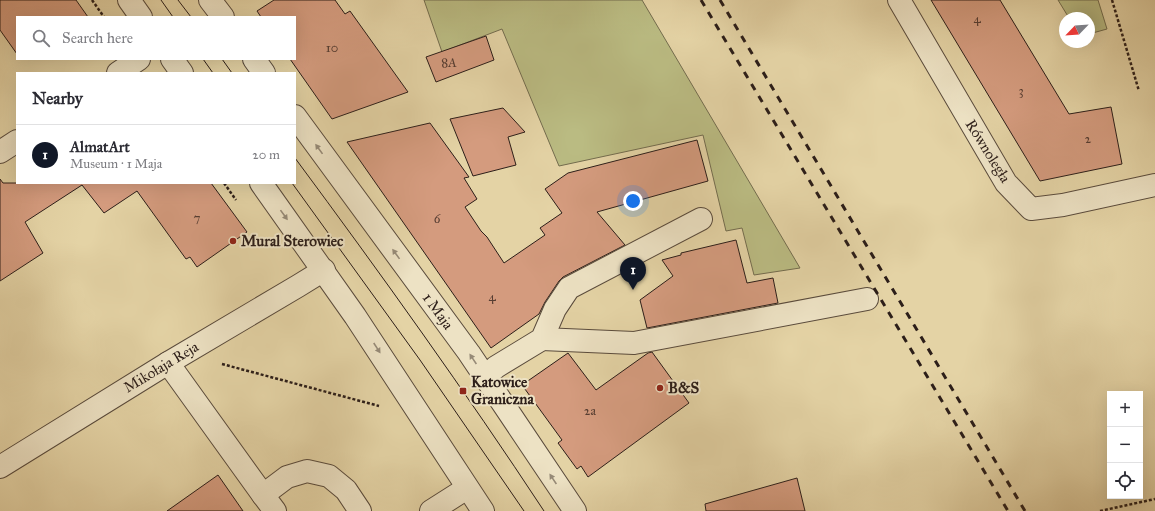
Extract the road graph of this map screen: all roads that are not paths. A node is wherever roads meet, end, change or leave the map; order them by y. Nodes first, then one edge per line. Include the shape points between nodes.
1 (129, 0) edge
2 (210, 0) edge
3 (899, 0) edge
4 (140, 16) edge
5 (222, 16) edge
6 (138, 60) edge
7 (173, 60) edge
8 (255, 60) edge
9 (120, 72) edge
10 (181, 72) edge
11 (263, 72) edge
12 (296, 117) edge
13 (16, 142) edge
14 (0, 152) edge
15 (262, 184) edge
16 (1155, 185) edge
17 (701, 220) dead end
18 (324, 270) junction
19 (867, 299) dead end
20 (542, 339) junction
21 (175, 358) junction
22 (485, 377) junction
23 (0, 467) edge
24 (461, 481) junction
25 (269, 503) edge
26 (360, 511) edge
27 (431, 511) edge
28 (471, 511) edge
29 (483, 511) edge
30 (575, 511) edge

1 - 4 street
2 - 5 street
3 - 16 street, Równoległa via 1006,183 1031,209 1063,205
6 - 9 street
7 - 10 street
8 - 11 street
22 -> 12 street, 1 Maja
13 - 14 street
15 -> 18 street
17 - 20 street via 569,288 555,309
18 - 21 street, Mikołaja Reja
18 -> 24 street
19 - 20 street via 634,343
20 - 22 street via 496,367
21 - 23 street, Mikołaja Reja
21 - 25 street
30 -> 22 street, 1 Maja
24 - 27 street
24 - 28 street
24 - 29 street
25 - 26 street via 287,477 307,471 329,476 346,490

